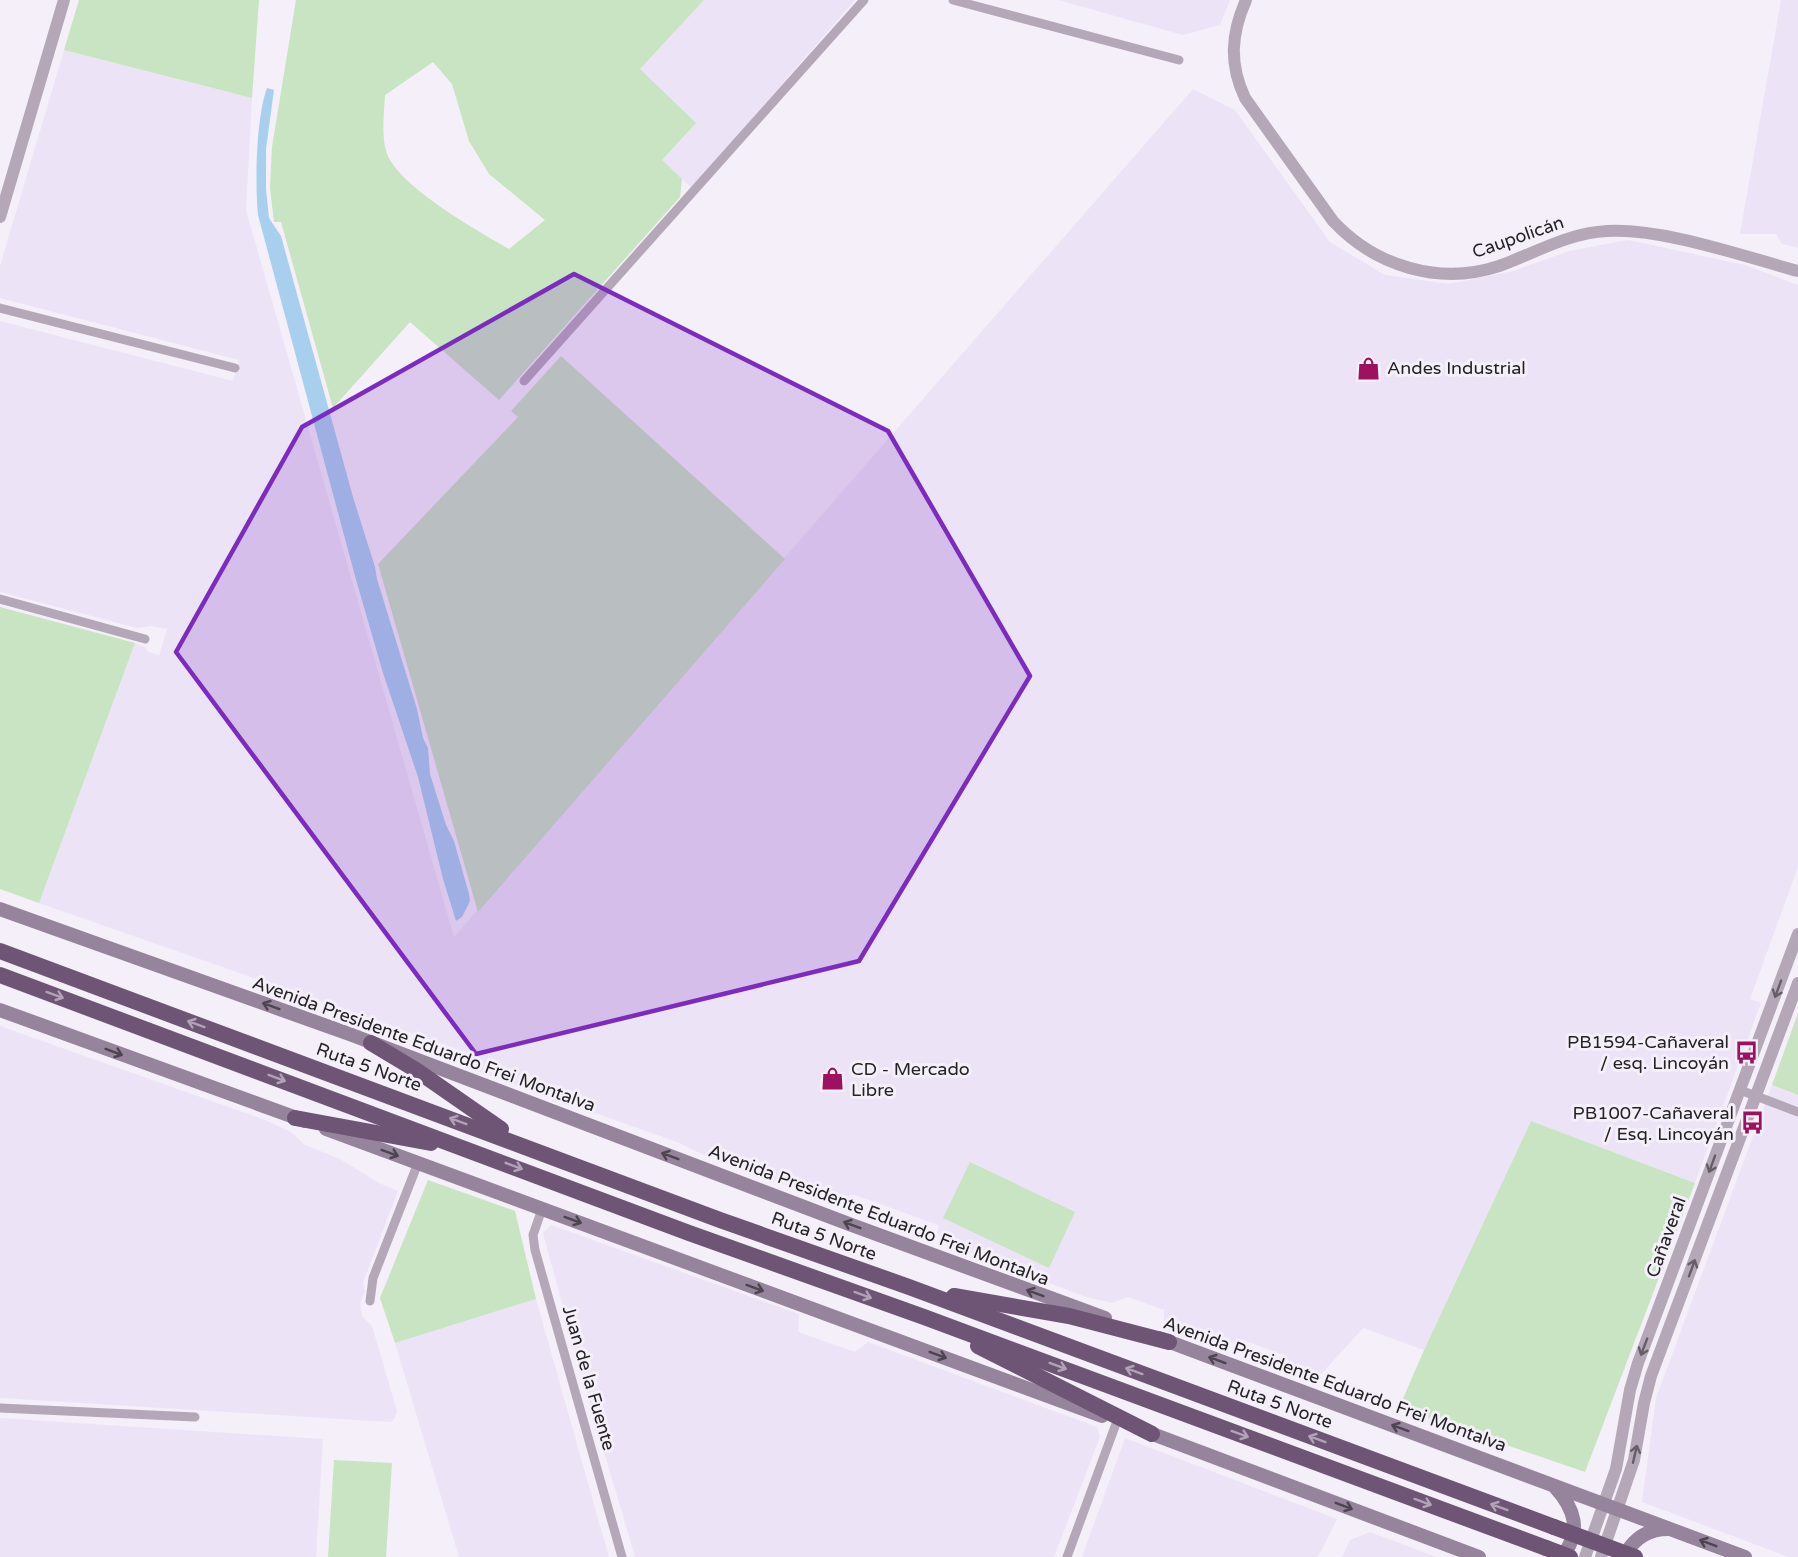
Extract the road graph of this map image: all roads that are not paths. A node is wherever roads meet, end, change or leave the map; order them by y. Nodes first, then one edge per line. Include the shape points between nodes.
1 (64, 0) edge
2 (864, 0) edge
3 (953, 0) edge
4 (1246, 0) edge
5 (1179, 60) dead end
6 (0, 217) edge
7 (1798, 271) edge
8 (0, 308) edge
9 (235, 368) dead end
10 (524, 381) dead end
11 (0, 599) edge
12 (145, 639) dead end
13 (0, 909) edge
14 (1798, 934) edge
15 (0, 951) edge
16 (0, 975) edge
17 (1798, 982) edge
18 (0, 1010) edge
19 (371, 1043) junction
20 (1740, 1090) junction
21 (1756, 1096) junction
22 (1798, 1112) edge
23 (295, 1118) junction
24 (459, 1146) junction
25 (532, 1149) junction
26 (418, 1163) junction
27 (542, 1209) junction
28 (909, 1287) junction
29 (370, 1301) dead end
30 (924, 1317) junction
31 (1169, 1342) junction
32 (0, 1408) edge
33 (195, 1417) dead end
34 (1117, 1421) junction
35 (1152, 1434) junction
36 (1553, 1485) junction
37 (1603, 1504) junction
38 (1618, 1509) junction
39 (1671, 1529) junction
40 (622, 1557) edge
41 (1067, 1557) edge
42 (1479, 1557) edge
43 (1562, 1557) edge
44 (1570, 1557) edge
45 (1585, 1557) edge
46 (1601, 1557) edge
47 (1624, 1557) edge
48 (1635, 1557) edge
49 (1745, 1557) edge

1 - 6 street
2 - 10 street
3 - 5 street
4 - 7 street, Caupolicán via 1236,25 1233,48 1245,98 1333,221 1373,253 1426,272 1469,272 1498,266 1559,241 1606,231 1649,233
8 - 9 street
11 - 12 street
19 -> 13 main road, Avenida Presidente Eduardo Frei Montalva
14 -> 20 street, Cañaveral
25 -> 15 highway, Ruta 5 Norte
16 -> 24 highway
17 - 21 street, Cañaveral
18 -> 23 main road
19 - 25 highway
31 -> 19 main road, Avenida Presidente Eduardo Frei Montalva
20 - 21 street
20 -> 37 street, Cañaveral via 1638,1363 1616,1469
21 - 22 street
38 -> 21 street, Cañaveral via 1634,1460 1652,1376
23 - 24 highway
23 -> 26 main road
24 -> 30 highway
25 - 28 highway, Ruta 5 Norte
26 - 27 main road
26 - 29 street via 373,1278
27 -> 34 main road
27 - 40 street, Juan de la Fuente via 533,1235 535,1250
28 - 31 highway via 1069,1316
48 -> 28 highway, Ruta 5 Norte, bridge
30 - 35 highway
30 -> 44 highway, bridge
36 -> 31 main road, Avenida Presidente Eduardo Frei Montalva
32 - 33 street
34 - 35 main road
34 - 41 street
35 -> 42 main road
36 - 37 main road, Avenida Presidente Eduardo Frei Montalva
36 - 43 main road via 1569,1505 1573,1518 1572,1538
37 - 38 main road, Avenida Presidente Eduardo Frei Montalva
37 - 45 street, Cañaveral
38 - 39 main road, Avenida Presidente Eduardo Frei Montalva
38 - 46 street, Cañaveral
39 - 47 main road via 1643,1535
49 -> 39 main road, Avenida Presidente Eduardo Frei Montalva

